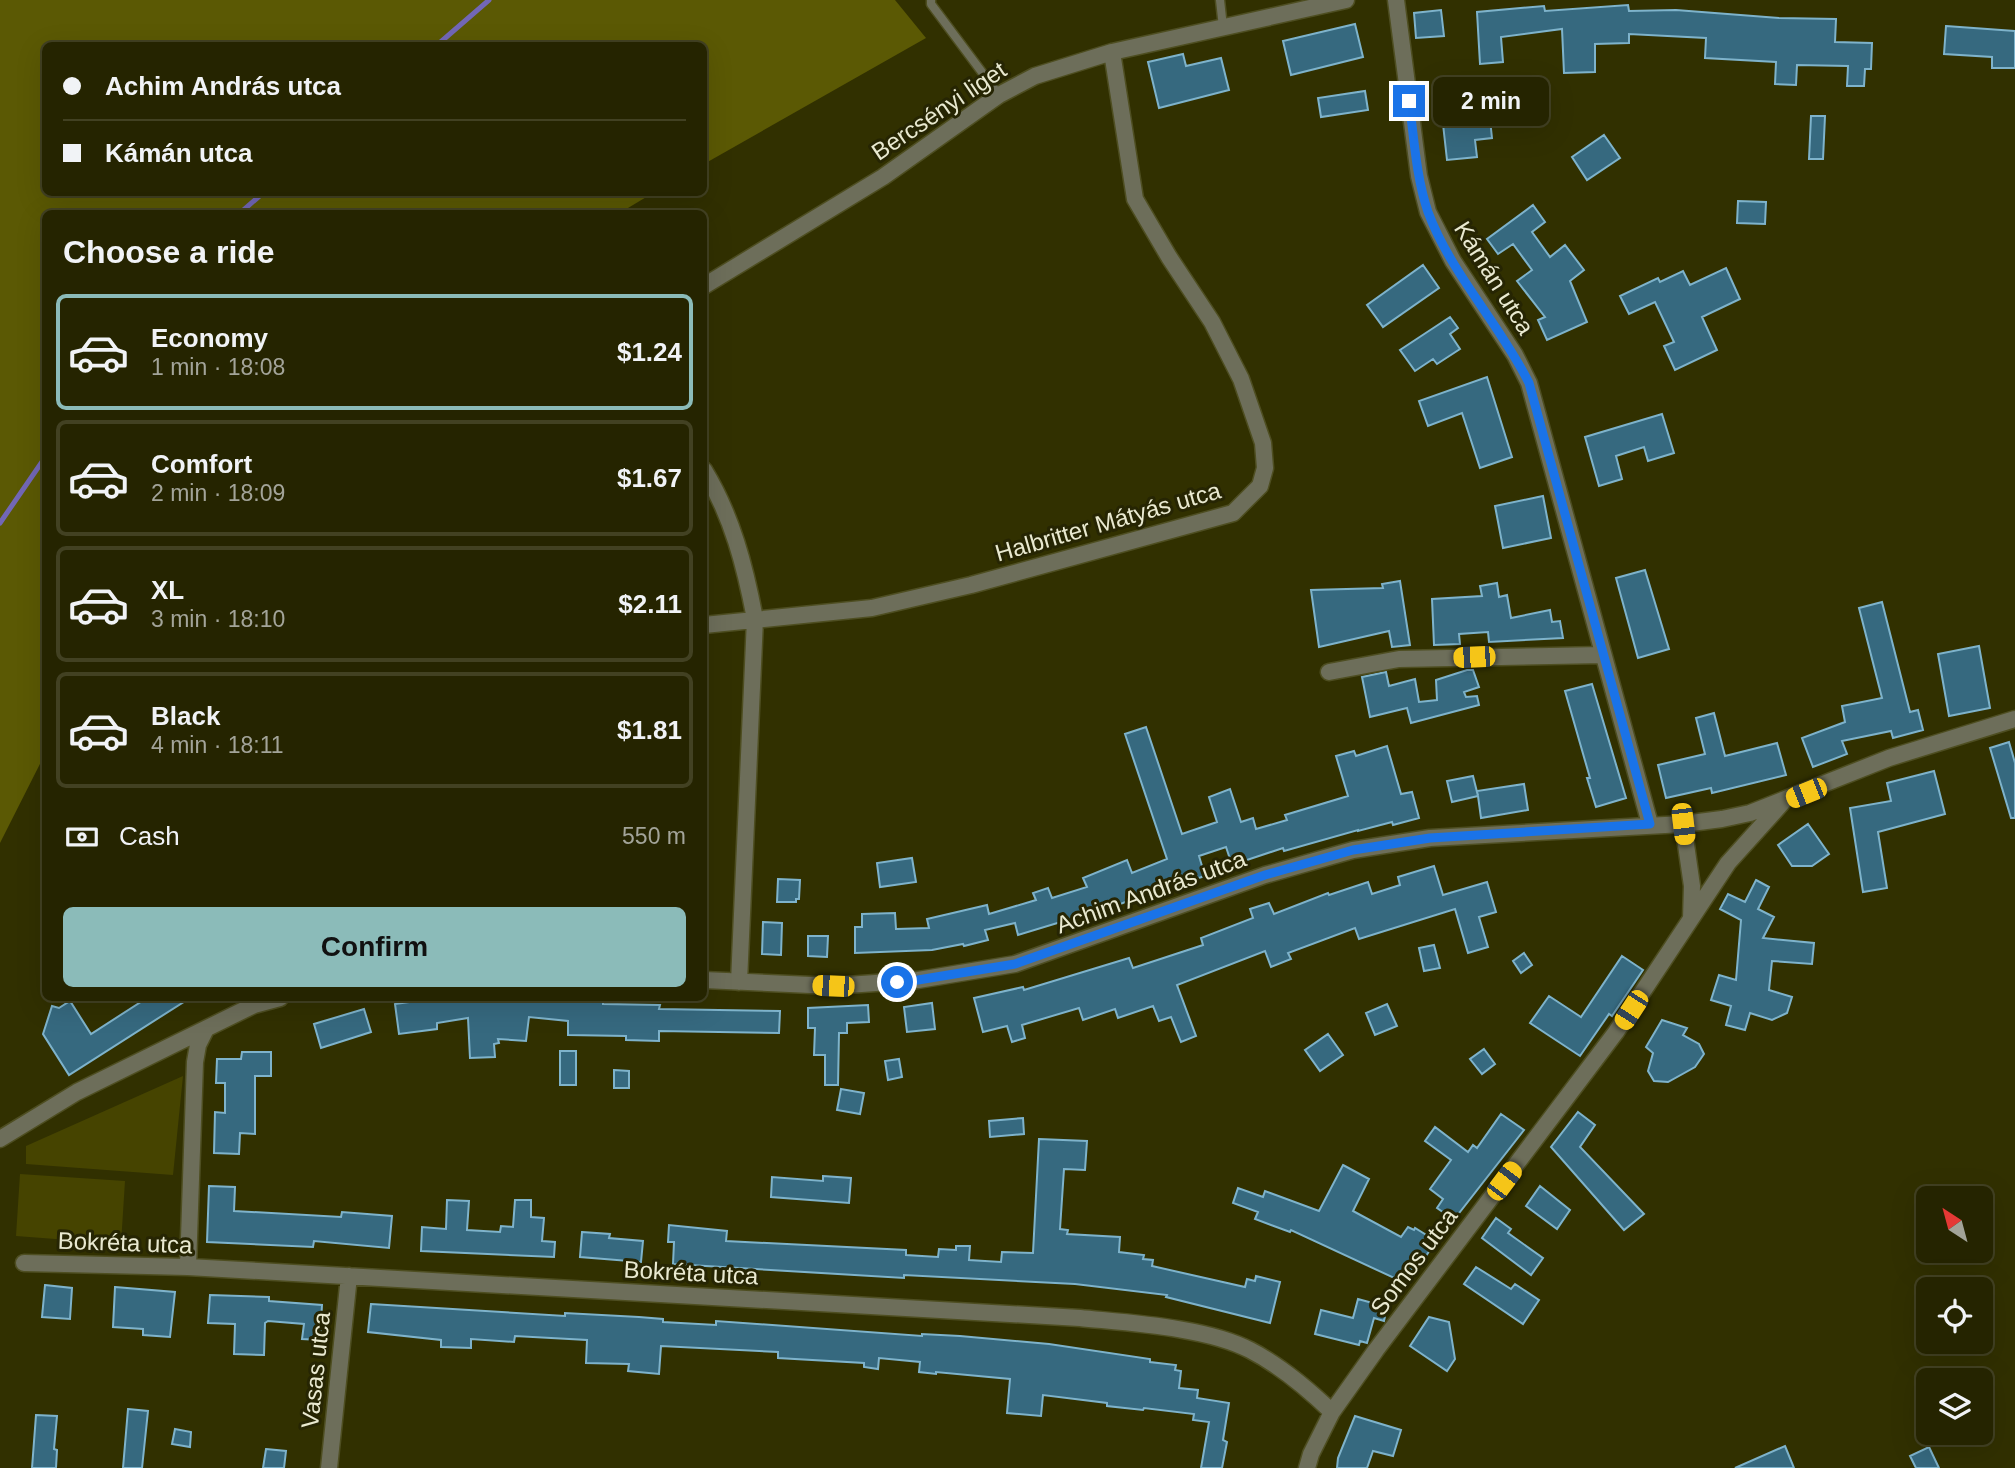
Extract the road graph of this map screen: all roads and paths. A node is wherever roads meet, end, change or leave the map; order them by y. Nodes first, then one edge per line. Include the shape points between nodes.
1 (931, 0) edge
2 (1220, 0) edge
3 (1346, 0) edge
4 (1396, 0) edge
5 (1223, 27) junction
6 (1112, 52) junction
7 (999, 95) junction
8 (707, 284) edge
9 (707, 475) edge
10 (755, 619) junction
11 (707, 625) edge
12 (1602, 655) junction
13 (1329, 672) dead end
14 (2015, 719) edge
15 (1783, 802) junction
16 (1650, 824) junction
17 (1683, 824) junction
18 (1690, 919) junction
19 (707, 979) edge
20 (739, 982) junction
21 (269, 1001) edge
22 (206, 1029) junction
23 (0, 1139) edge
24 (23, 1263) dead end
25 (188, 1267) junction
26 (349, 1276) junction
27 (1332, 1412) junction
28 (329, 1468) edge
29 (1307, 1468) edge

1 - 7 lane
2 - 5 lane
3 - 5 street, Bercsényi liget
4 - 12 street, Kámán utca via 1419,176 1428,212 1529,383
5 - 6 street, Bercsényi liget
6 - 7 street, Bercsényi liget via 1035,76
6 - 10 street, Halbritter Mátyás utca via 1135,199 1212,322 1241,379 1263,443 1265,468 1260,486 1233,513 971,585 872,608
7 - 8 street, Bercsényi liget via 883,177
9 - 10 street via 720,497 745,566
10 - 11 street, Halbritter Mátyás utca
10 - 20 street
12 - 13 street via 1399,659
12 - 16 street, Kámán utca
14 - 15 street, Achim András utca via 1889,758
15 - 17 street, Achim András utca
15 - 18 street, Somos utca via 1728,863
16 - 17 street, Achim András utca
16 - 20 street, Achim András utca via 1430,838 1353,850 1265,875 1015,964 918,980 833,986
17 - 18 street via 1692,886
18 - 27 street, Somos utca via 1616,1032
19 - 20 street, Achim András utca
21 - 22 street
22 - 23 street via 77,1092
22 - 25 street via 195,1062
24 - 25 street, Bokréta utca
25 - 26 street, Bokréta utca
26 - 27 street, Bokréta utca via 1067,1317 1154,1326 1249,1349 1303,1384
26 - 28 street, Vasas utca
27 - 29 street, Somos utca

